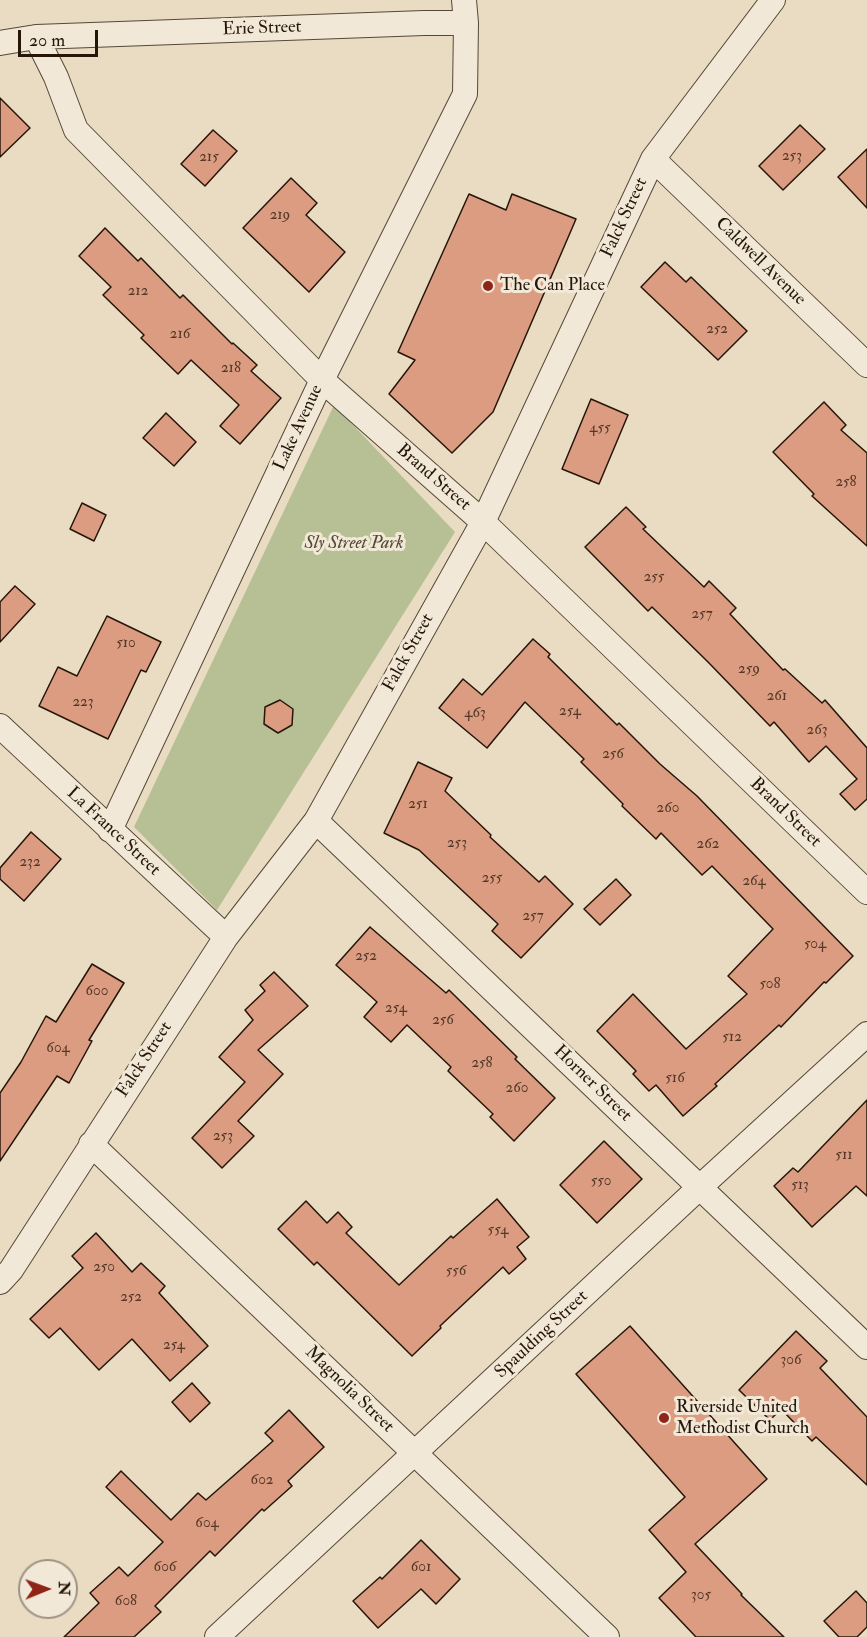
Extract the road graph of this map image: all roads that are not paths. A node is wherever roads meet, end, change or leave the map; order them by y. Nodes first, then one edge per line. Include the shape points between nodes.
1 (773, 0) edge
2 (465, 11) edge
3 (36, 37) junction
4 (0, 43) edge
5 (653, 159) junction
6 (867, 365) edge
7 (322, 380) junction
8 (483, 522) junction
9 (0, 726) edge
10 (316, 821) junction
11 (110, 830) junction
12 (867, 892) edge
13 (226, 936) junction
14 (867, 1034) edge
15 (90, 1144) junction
16 (700, 1186) junction
17 (4, 1270) edge
18 (867, 1347) edge
19 (416, 1452) junction
20 (217, 1637) edge
21 (607, 1637) edge

1 - 5 street, Falck Street
2 - 3 street, Erie Street via 424,23
2 - 7 street, Lake Avenue via 465,94
3 - 4 street, Erie Street
3 - 7 street, Brand Street via 76,130
5 - 6 street, Caldwell Avenue
5 - 8 street, Falck Street
7 - 8 street, Brand Street
7 - 11 street, Lake Avenue
8 - 10 street, Falck Street
8 - 12 street, Brand Street
9 - 11 street, La France Street
10 - 13 street, Falck Street
10 - 16 street, Horner Street
11 - 13 street, La France Street
13 - 15 street, Falck Street
14 - 16 street, Spaulding Street
15 - 17 street, Falck Street
15 - 19 street, Magnolia Street
16 - 18 street, Horner Street
16 - 19 street, Spaulding Street
19 - 20 street, Spaulding Street
19 - 21 street, Magnolia Street

